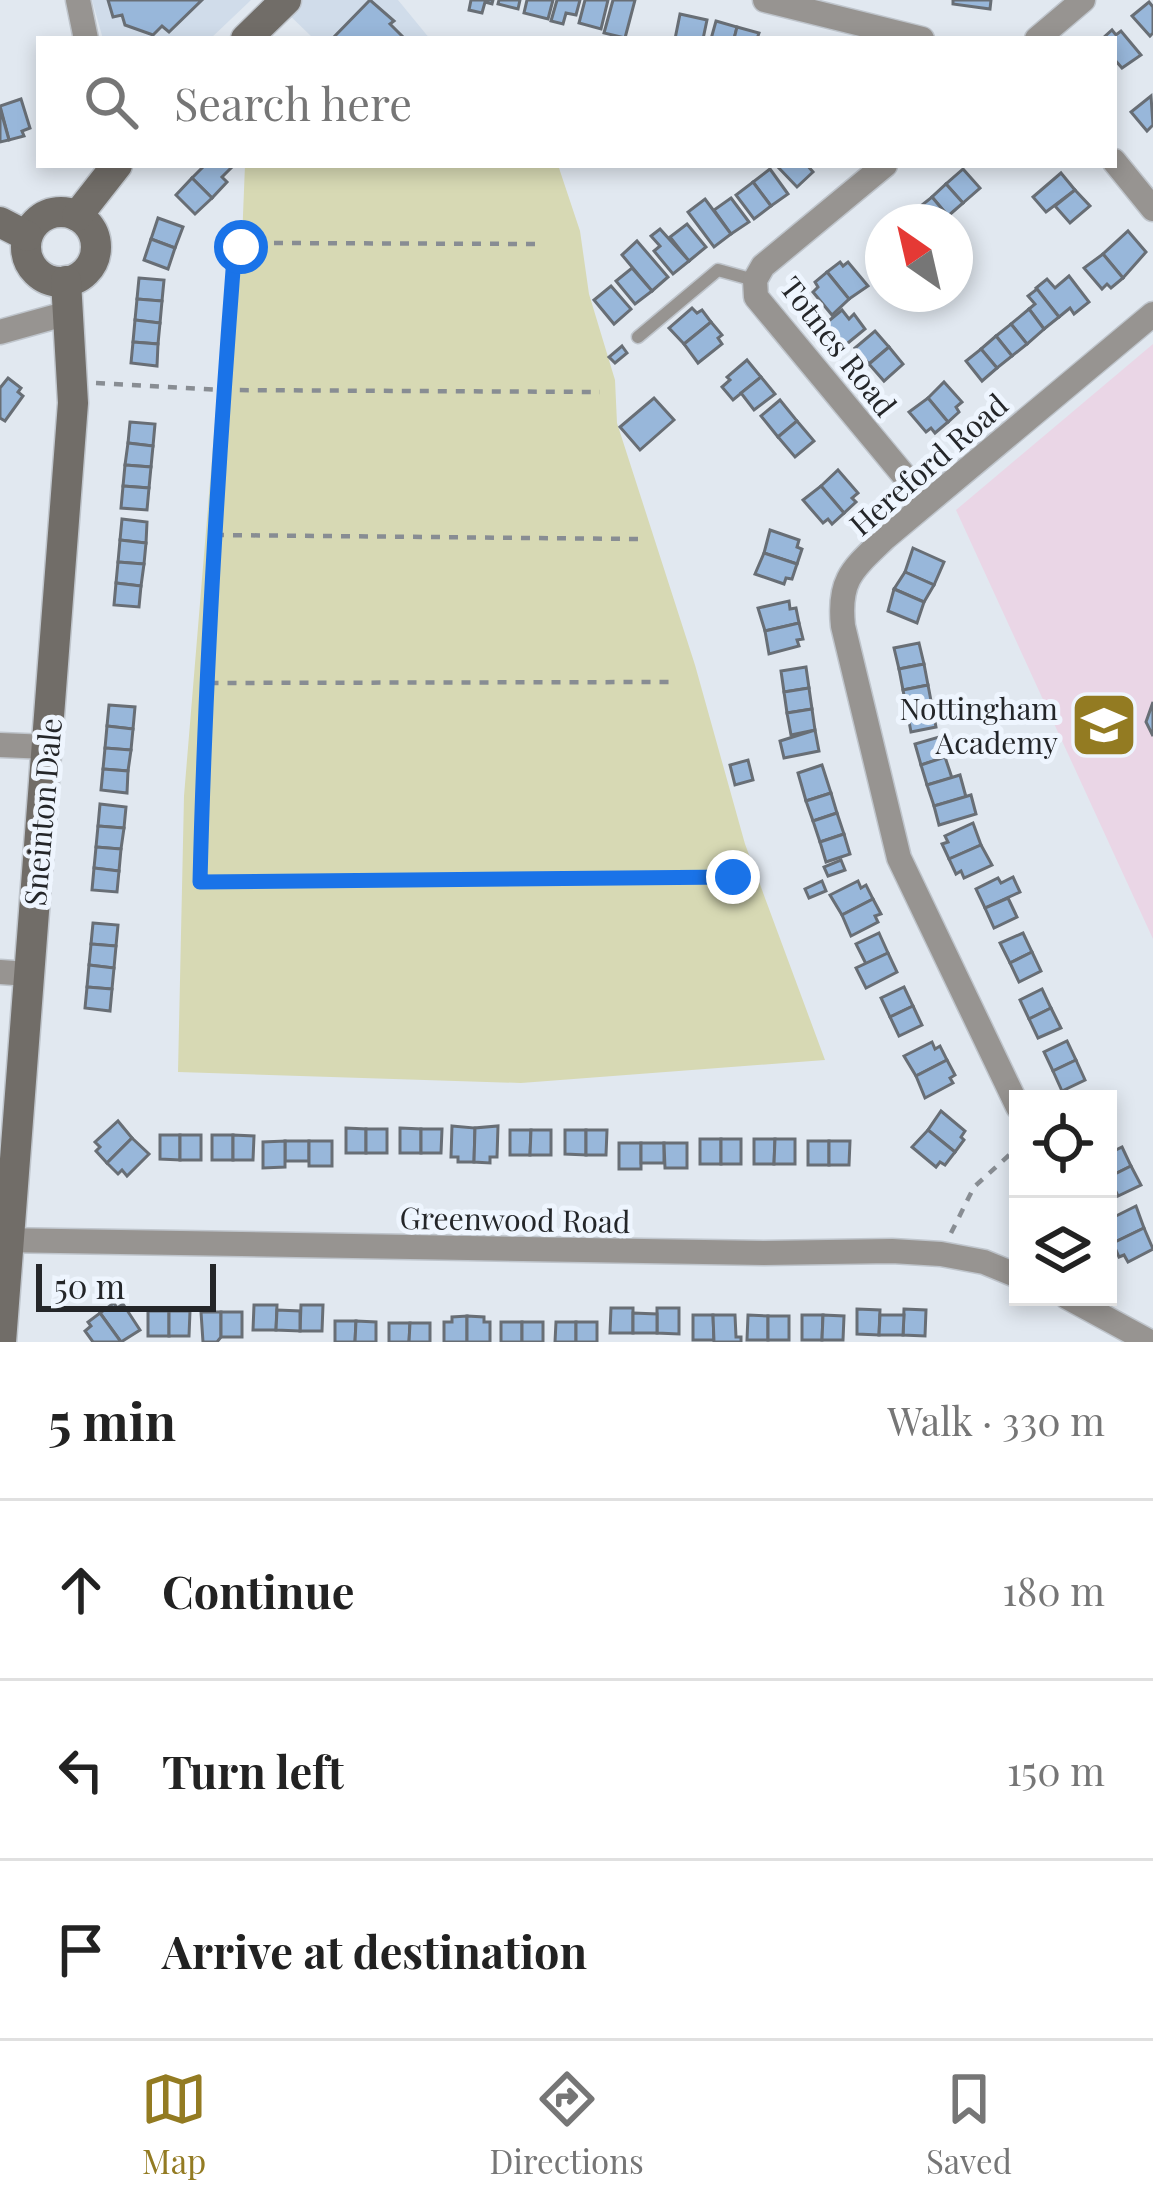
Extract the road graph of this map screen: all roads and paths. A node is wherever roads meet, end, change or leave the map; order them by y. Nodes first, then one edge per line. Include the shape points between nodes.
1 (79, 0) edge
2 (286, 0) edge
3 (764, 0) edge
4 (1083, 0) edge
5 (833, 9) edge
6 (85, 36) edge
7 (249, 36) edge
8 (913, 36) edge
9 (1041, 36) edge
10 (1117, 164) edge
11 (115, 168) edge
12 (881, 168) edge
13 (1153, 209) edge
14 (77, 216) junction
15 (14, 229) edge
16 (536, 244) dead end
17 (755, 280) junction
18 (66, 281) junction
19 (68, 313) junction
20 (1153, 314) edge
21 (0, 332) edge
22 (638, 337) dead end
23 (74, 382) junction
24 (224, 389) junction
25 (600, 392) dead end
26 (926, 502) junction
27 (215, 535) junction
28 (639, 539) dead end
29 (671, 682) dead end
30 (205, 683) junction
31 (0, 745) edge
32 (48, 747) junction
33 (733, 877) dead end
34 (14, 973) edge
35 (1009, 1090) edge
36 (1009, 1155) edge
37 (4, 1241) edge
38 (941, 1254) junction
39 (1009, 1272) edge
40 (1088, 1306) edge
41 (1, 1342) edge
42 (1150, 1342) edge

1 - 6 street
2 - 7 street
3 - 5 street
4 - 9 street
5 - 8 street
10 - 13 street
11 - 14 street
12 - 17 street
14 - 15 street via 53,212
14 - 18 street via 92,231 95,253 85,272
15 - 18 street via 30,264
16 - 24 path via 241,247
17 - 22 lane via 718,270
17 - 26 street, Totnes Road via 756,297
18 - 19 street, Sneinton Dale
19 - 21 street
19 - 23 street, Sneinton Dale
20 - 26 street, Hereford Road
23 - 24 path
23 - 32 street, Sneinton Dale
24 - 25 path
24 - 27 path
26 - 35 street, Hereford Road via 848,574 843,626 899,858
27 - 28 path
27 - 30 path
29 - 30 path
30 - 33 path via 200,882
31 - 32 street
32 - 34 street, Sneinton Dale
34 - 37 street, Sneinton Dale
36 - 38 path via 974,1186
37 - 38 street, Greenwood Road
37 - 41 street, Sneinton Dale
38 - 39 street, Greenwood Road
40 - 42 street

